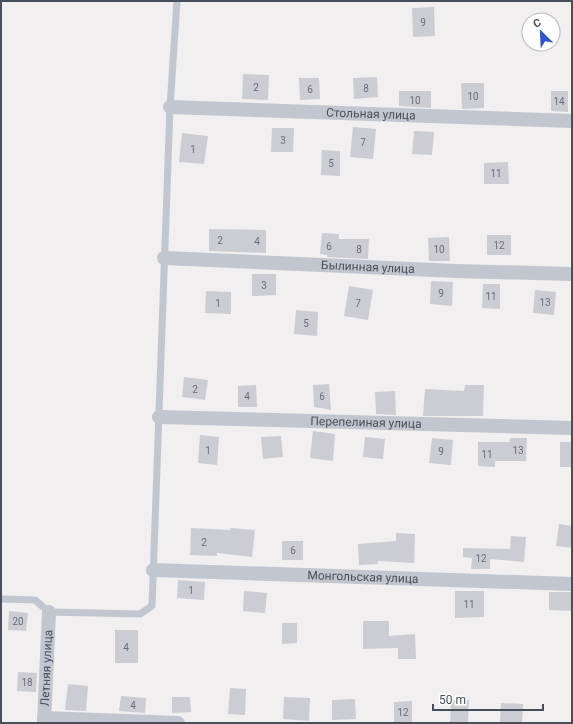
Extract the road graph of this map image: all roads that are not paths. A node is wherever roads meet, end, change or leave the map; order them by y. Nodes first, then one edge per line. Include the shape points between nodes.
1 (177, 1) edge
2 (170, 107) junction
3 (572, 121) edge
4 (164, 258) junction
5 (572, 274) edge
6 (159, 417) junction
7 (572, 428) edge
8 (153, 570) junction
9 (572, 584) edge
10 (1, 599) edge
11 (49, 612) junction
12 (44, 721) edge
13 (178, 723) edge

1 - 2 lane
2 - 3 street, Стольная улица
2 - 4 lane
4 - 5 street, Былинная улица
4 - 6 lane
6 - 7 street, Перепелиная улица
6 - 8 lane
8 - 9 street, Монгольская улица
8 - 11 lane via 152,606 140,614
10 - 11 lane via 35,600
11 - 12 street, Летняя улица
12 - 13 street

